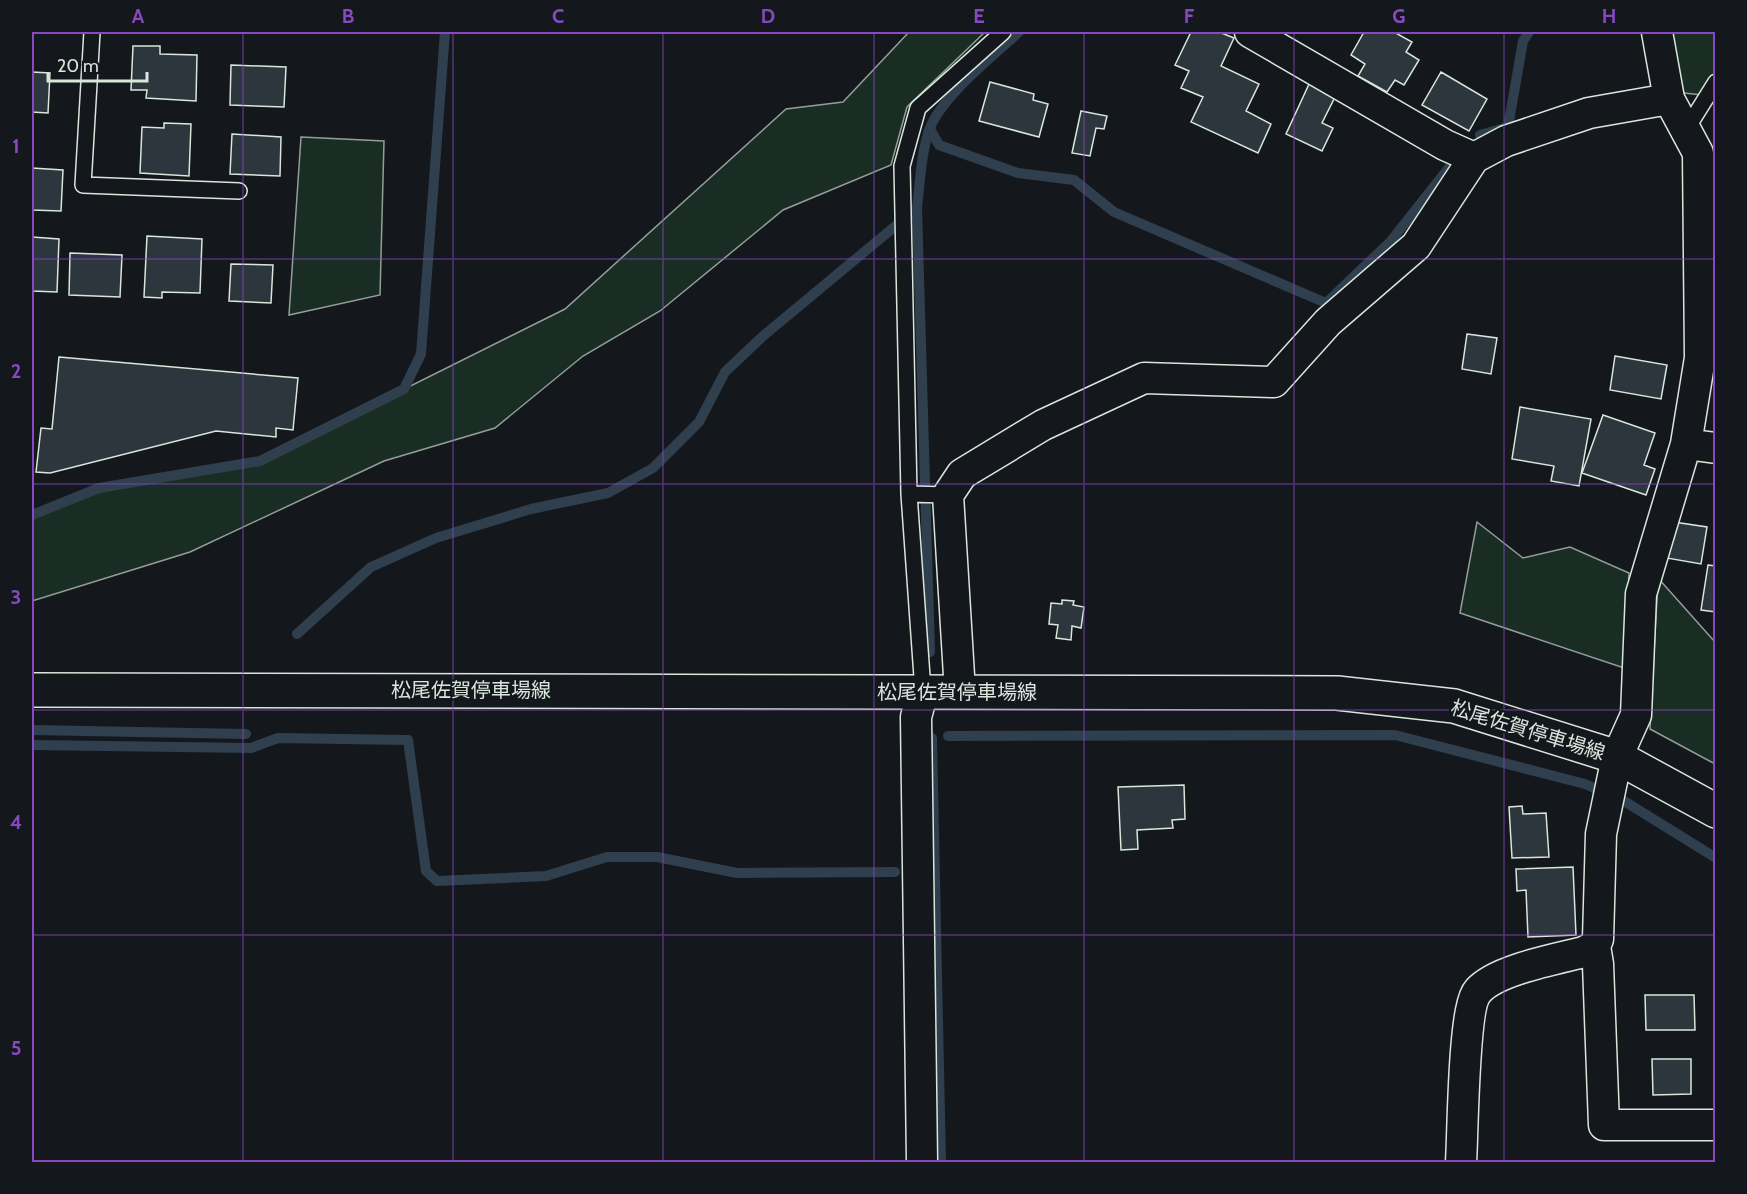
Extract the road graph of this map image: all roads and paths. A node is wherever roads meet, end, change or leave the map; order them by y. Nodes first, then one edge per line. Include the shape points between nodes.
1 (92, 32) edge
2 (1003, 32) edge
3 (1250, 32) edge
4 (1657, 32) edge
5 (1716, 82) edge
6 (1669, 99) junction
7 (1686, 130) junction
8 (1474, 158) junction
9 (239, 191) dead end
10 (1686, 444) junction
11 (1716, 448) edge
12 (909, 494) junction
13 (948, 495) junction
14 (32, 690) edge
15 (922, 691) junction
16 (960, 692) junction
17 (1614, 768) junction
18 (1716, 811) edge
19 (1595, 946) junction
20 (1716, 1125) edge
21 (922, 1162) edge
22 (1461, 1162) edge

1 - 9 lane via 83,185
2 - 12 lane via 918,108 902,166
3 - 8 street
4 - 6 street
5 - 7 lane
6 - 7 street
6 - 8 street via 1589,112 1506,141
7 - 10 street via 1698,153 1700,358
8 - 13 street via 1416,246 1328,322 1274,382 1144,378 1043,425 962,474
10 - 11 street
10 - 17 street via 1641,594 1636,715
12 - 13 lane
12 - 15 lane
13 - 16 street
14 - 15 main road, 松尾佐賀停車場線
15 - 16 main road, 松尾佐賀停車場線
15 - 21 street via 916,717
16 - 17 main road, 松尾佐賀停車場線 via 1337,693 1454,706
17 - 18 main road, 松尾佐賀停車場線
17 - 19 street via 1601,834
19 - 20 street via 1604,1125
19 - 22 street via 1499,975 1476,991 1468,1024

